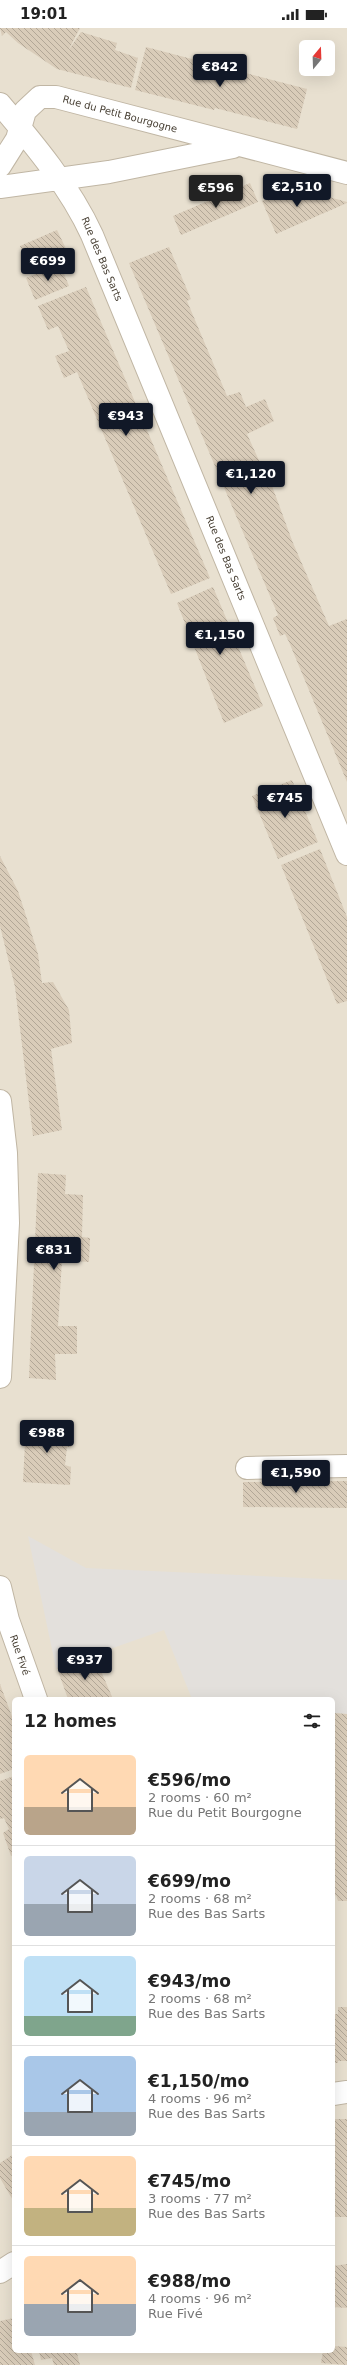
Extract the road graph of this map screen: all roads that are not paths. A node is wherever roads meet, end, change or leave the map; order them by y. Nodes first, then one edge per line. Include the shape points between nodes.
1 (0, 104) edge
2 (21, 129) junction
3 (238, 146) junction
4 (0, 166) edge
5 (347, 173) edge
6 (57, 178) junction
7 (0, 187) edge
8 (347, 854) edge
9 (0, 1101) edge
10 (0, 1377) edge
11 (347, 1466) edge
12 (247, 1468) dead end
13 (0, 1587) edge
14 (35, 1697) edge
15 (347, 2092) edge
16 (335, 2094) edge
17 (12, 2264) edge
18 (0, 2272) edge

1 - 2 street, Rue des Bas Sarts
2 - 3 street, Rue du Petit Bourgogne via 25,111 32,101 40,97 56,97
2 - 4 street via 12,149
2 - 6 street, Rue des Bas Sarts
3 - 5 street, Rue du Petit Bourgogne
3 - 6 street, Rue du Petit Bourgogne via 109,172
6 - 7 street, Rue du Petit Bourgogne
6 - 8 street, Rue des Bas Sarts via 82,212 92,235
9 - 10 street via 6,1153 8,1209
11 - 12 street
13 - 14 street, Rue Fivé via 8,1620
15 - 16 street
17 - 18 street

